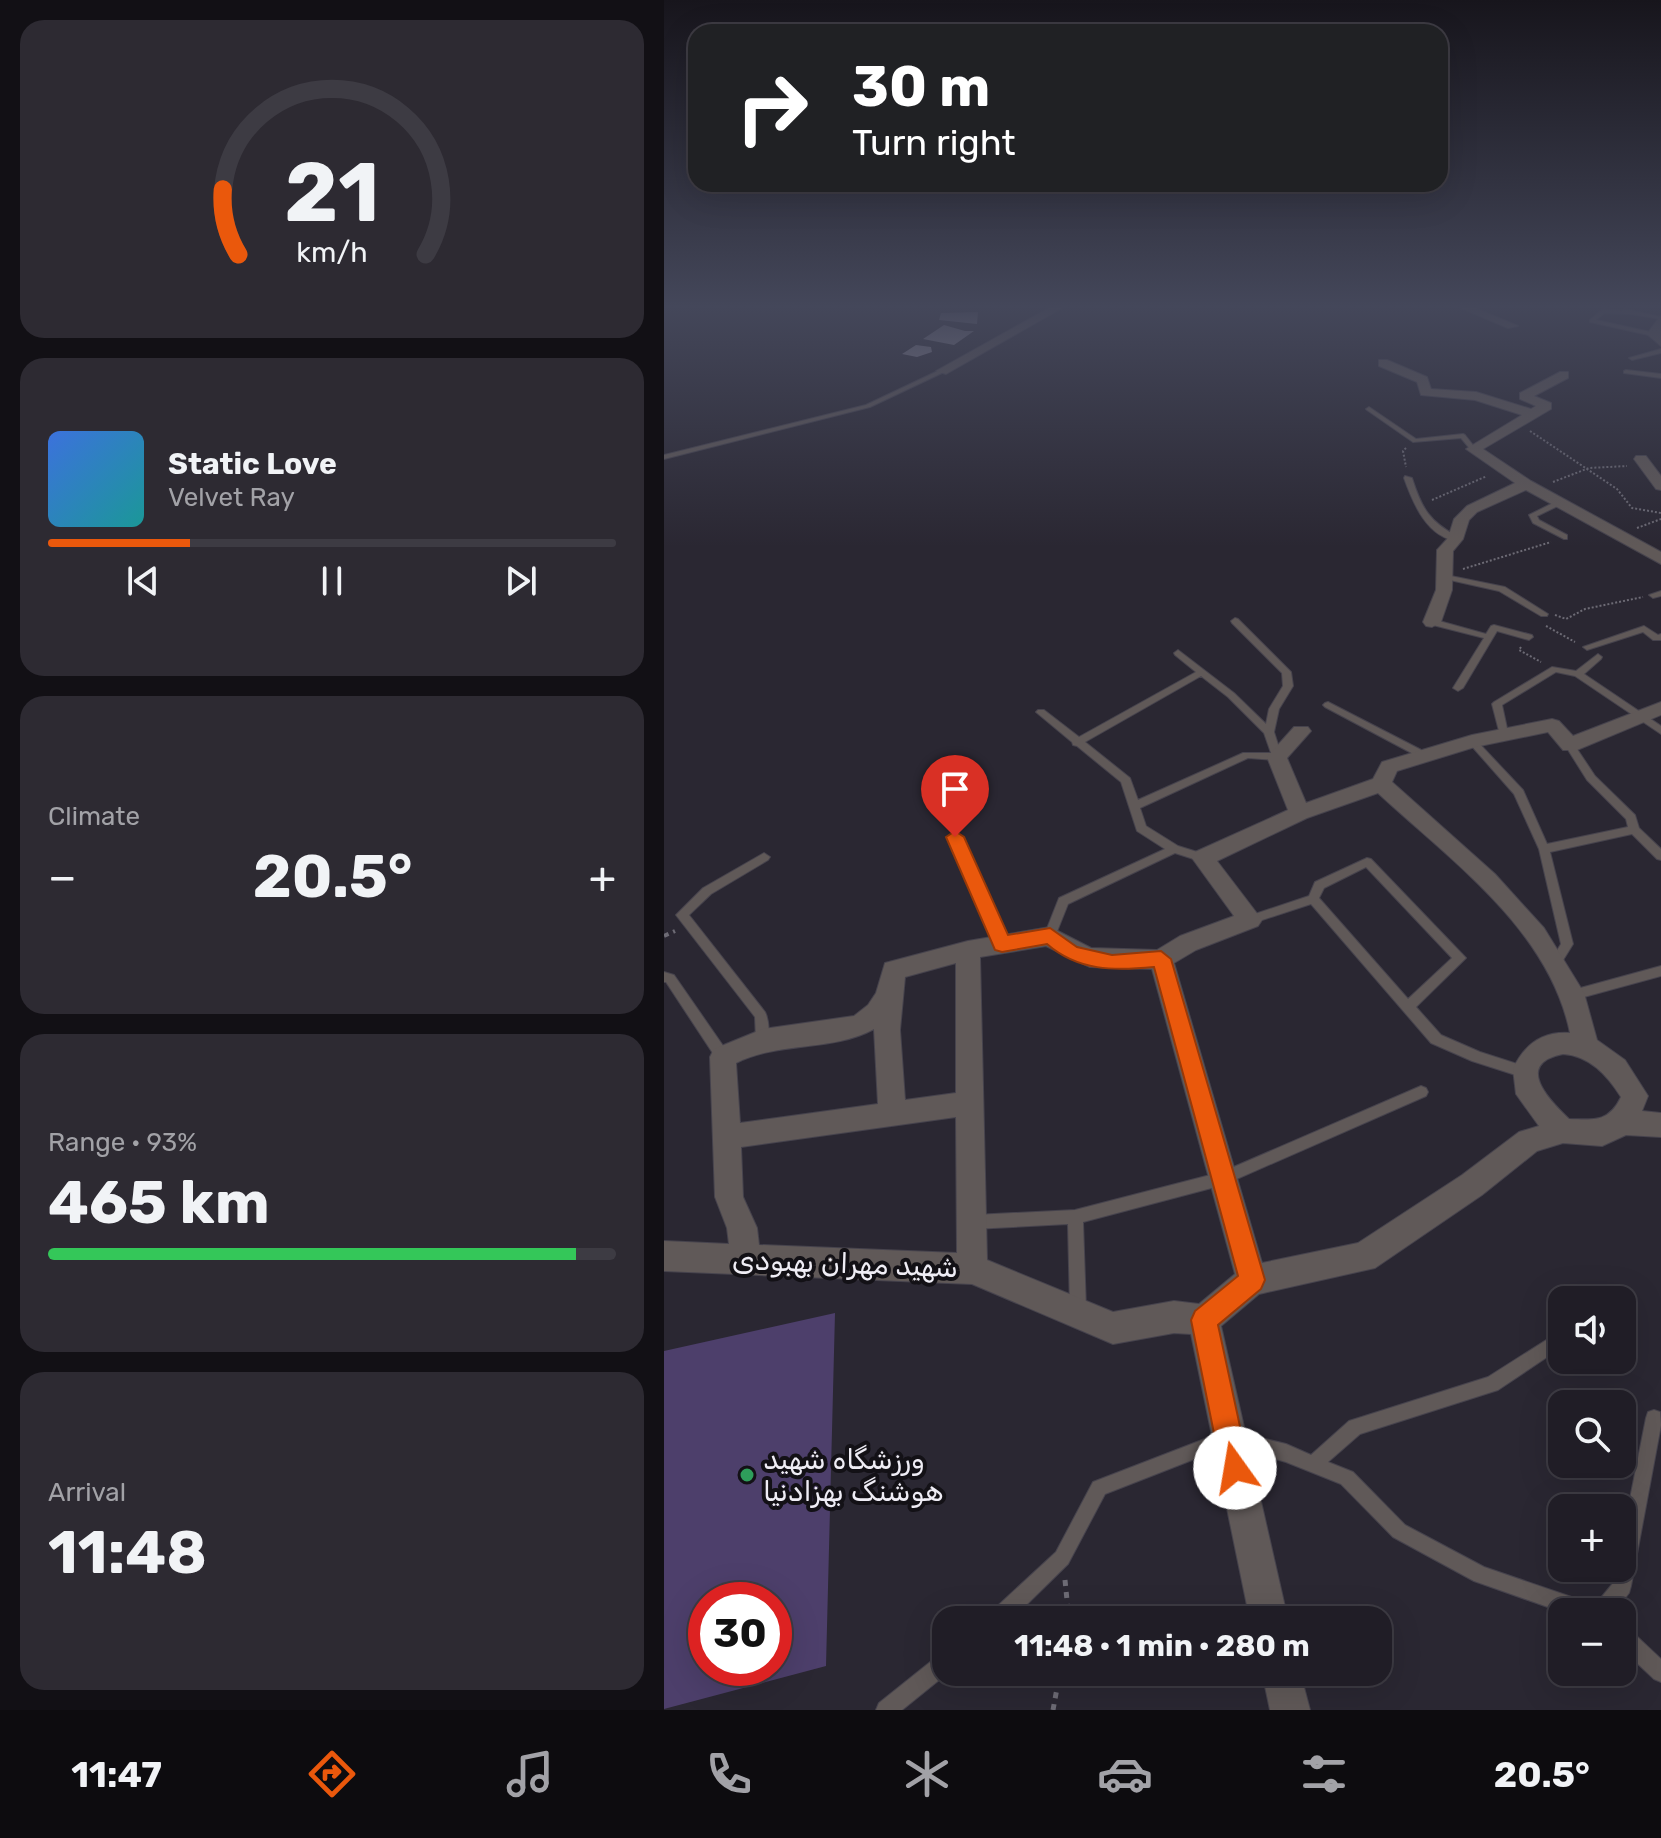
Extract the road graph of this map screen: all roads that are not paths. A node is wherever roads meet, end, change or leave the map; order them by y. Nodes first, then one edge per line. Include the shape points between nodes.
1 (906, 388) edge
2 (1424, 388) edge
3 (1540, 388) edge
4 (1369, 409) dead end
5 (1532, 414) junction
6 (1473, 449) junction
7 (664, 457) edge
8 (1643, 462) road end
9 (1408, 478) road end
10 (1530, 486) junction
11 (1661, 486) edge
12 (1560, 503) junction
13 (1564, 537) road end
14 (1455, 539) junction
15 (1661, 559) edge
16 (1444, 576) junction
17 (1544, 614) road end
18 (1235, 621) dead end
19 (1432, 622) joint
20 (1489, 637) junction
21 (1529, 637) road end
22 (1661, 637) edge
23 (1587, 647) road end
24 (1178, 653) dead end
25 (1598, 657) dead end
26 (1202, 672) junction
27 (1578, 674) junction
28 (1458, 688) dead end
29 (1328, 705) dead end
30 (1661, 708) edge
31 (1041, 712) dead end
32 (1641, 717) junction
33 (1301, 731) dead end
34 (1661, 731) edge
35 (1269, 732) junction
36 (1503, 733) junction
37 (1472, 741) junction
38 (1076, 743) junction
39 (1570, 745) junction
40 (1425, 756) junction
41 (1277, 757) junction
42 (1381, 784) junction
43 (1134, 806) junction
44 (1300, 813) junction
45 (1634, 830) junction
46 (955, 837) dead end
47 (1174, 849) junction
48 (1544, 849) junction
49 (1661, 856) edge
50 (764, 857) dead end
51 (1203, 858) junction
52 (1313, 899) junction
53 (1250, 920) junction
54 (1050, 936) junction
55 (1002, 944) junction
56 (968, 950) junction
57 (1161, 959) junction
58 (1556, 962) junction
59 (1661, 971) edge
60 (664, 977) edge
61 (1573, 995) junction
62 (891, 997) junction
63 (1408, 1007) junction
64 (762, 1040) junction
65 (1586, 1046) junction
66 (723, 1057) junction
67 (1525, 1072) junction
68 (1421, 1092) dead end
69 (971, 1103) junction
70 (892, 1115) junction
71 (1623, 1122) junction
72 (1661, 1125) edge
73 (1563, 1131) junction
74 (726, 1137) junction
75 (1223, 1178) junction
76 (1075, 1217) junction
77 (974, 1222) junction
78 (664, 1256) edge
79 (746, 1259) junction
80 (972, 1269) junction
81 (1252, 1280) junction
82 (1078, 1314) junction
83 (1204, 1320) junction
84 (1548, 1347) edge
85 (1654, 1418) dead end
86 (1228, 1438) junction
87 (1313, 1464) junction
88 (1548, 1598) edge
89 (1613, 1598) edge
90 (1012, 1606) edge
91 (1266, 1606) edge
92 (1636, 1649) edge
93 (1661, 1672) edge
94 (932, 1673) edge
95 (1284, 1686) edge
96 (886, 1710) edge
97 (1290, 1710) edge

1 - 7 lane via 868,406
2 - 5 street via 1425,392 1476,396
3 - 5 street via 1524,396 1546,406
4 - 6 lane via 1415,441 1463,436
5 - 6 street
6 - 10 street
8 - 11 street
9 - 14 lane via 1429,525
10 - 12 street
10 - 14 street via 1472,509
12 - 13 lane via 1533,515
12 - 15 street
14 - 16 street via 1445,550
16 - 17 lane via 1502,589
16 - 19 street
18 - 35 lane via 1286,672 1288,686 1274,709
19 - 20 lane
20 - 21 lane via 1494,628
20 - 28 lane
22 - 23 lane via 1644,629
24 - 26 lane
25 - 27 lane
26 - 35 lane
26 - 38 lane
27 - 32 lane
27 - 36 lane via 1555,669 1497,704
29 - 40 lane
30 - 32 street
31 - 38 lane
32 - 34 lane
32 - 39 street
33 - 41 street
35 - 41 lane
36 - 37 street
36 - 39 street via 1552,725
37 - 40 street
37 - 48 lane via 1519,792
38 - 43 lane via 1126,780
39 - 45 lane via 1591,778 1631,818
40 - 42 street via 1389,767
41 - 43 lane via 1247,755
41 - 44 street
42 - 44 street
42 - 58 street via 1509,904
43 - 47 lane via 1141,828
44 - 51 street
45 - 48 lane
45 - 49 lane
46 - 55 lane
47 - 51 lane
47 - 54 lane via 1063,901
48 - 58 lane via 1567,944
50 - 64 lane via 707,891 682,915 761,1016
51 - 53 street
52 - 53 lane
52 - 63 lane
52 - 63 lane via 1319,885 1367,862 1460,958
53 - 57 street
54 - 55 street
54 - 57 street via 1071,953 1112,963
55 - 56 street
56 - 62 street via 894,970
56 - 69 street
57 - 75 street
58 - 61 street
59 - 61 lane
60 - 66 lane via 670,978
61 - 65 street
62 - 64 street via 856,1028
62 - 70 street via 887,1030
63 - 67 lane via 1436,1039
64 - 66 street
65 - 67 street via 1545,1046 1531,1056
65 - 71 street via 1620,1069 1635,1096
66 - 74 street
67 - 73 street via 1529,1095
68 - 75 lane
69 - 70 street
69 - 77 street
70 - 74 street
71 - 72 street
71 - 73 street via 1602,1133
73 - 81 street via 1529,1141 1364,1257
74 - 79 street via 729,1197 742,1228
75 - 76 lane
75 - 81 street
76 - 77 lane
76 - 82 lane
77 - 80 street
78 - 79 street, شهید مهران بهبودی
79 - 80 street, شهید مهران بهبودی
80 - 82 street, شهید مهران بهبودی
81 - 83 street
82 - 83 street, شهید مهران بهبودی via 1113,1328 1174,1317
83 - 86 street
84 - 87 lane via 1492,1384 1355,1427
85 - 89 lane via 1622,1586
86 - 87 lane
86 - 90 lane via 1099,1488 1062,1558
86 - 91 street
87 - 88 lane via 1347,1478 1399,1531 1480,1575
92 - 93 lane
94 - 96 lane
95 - 97 street

